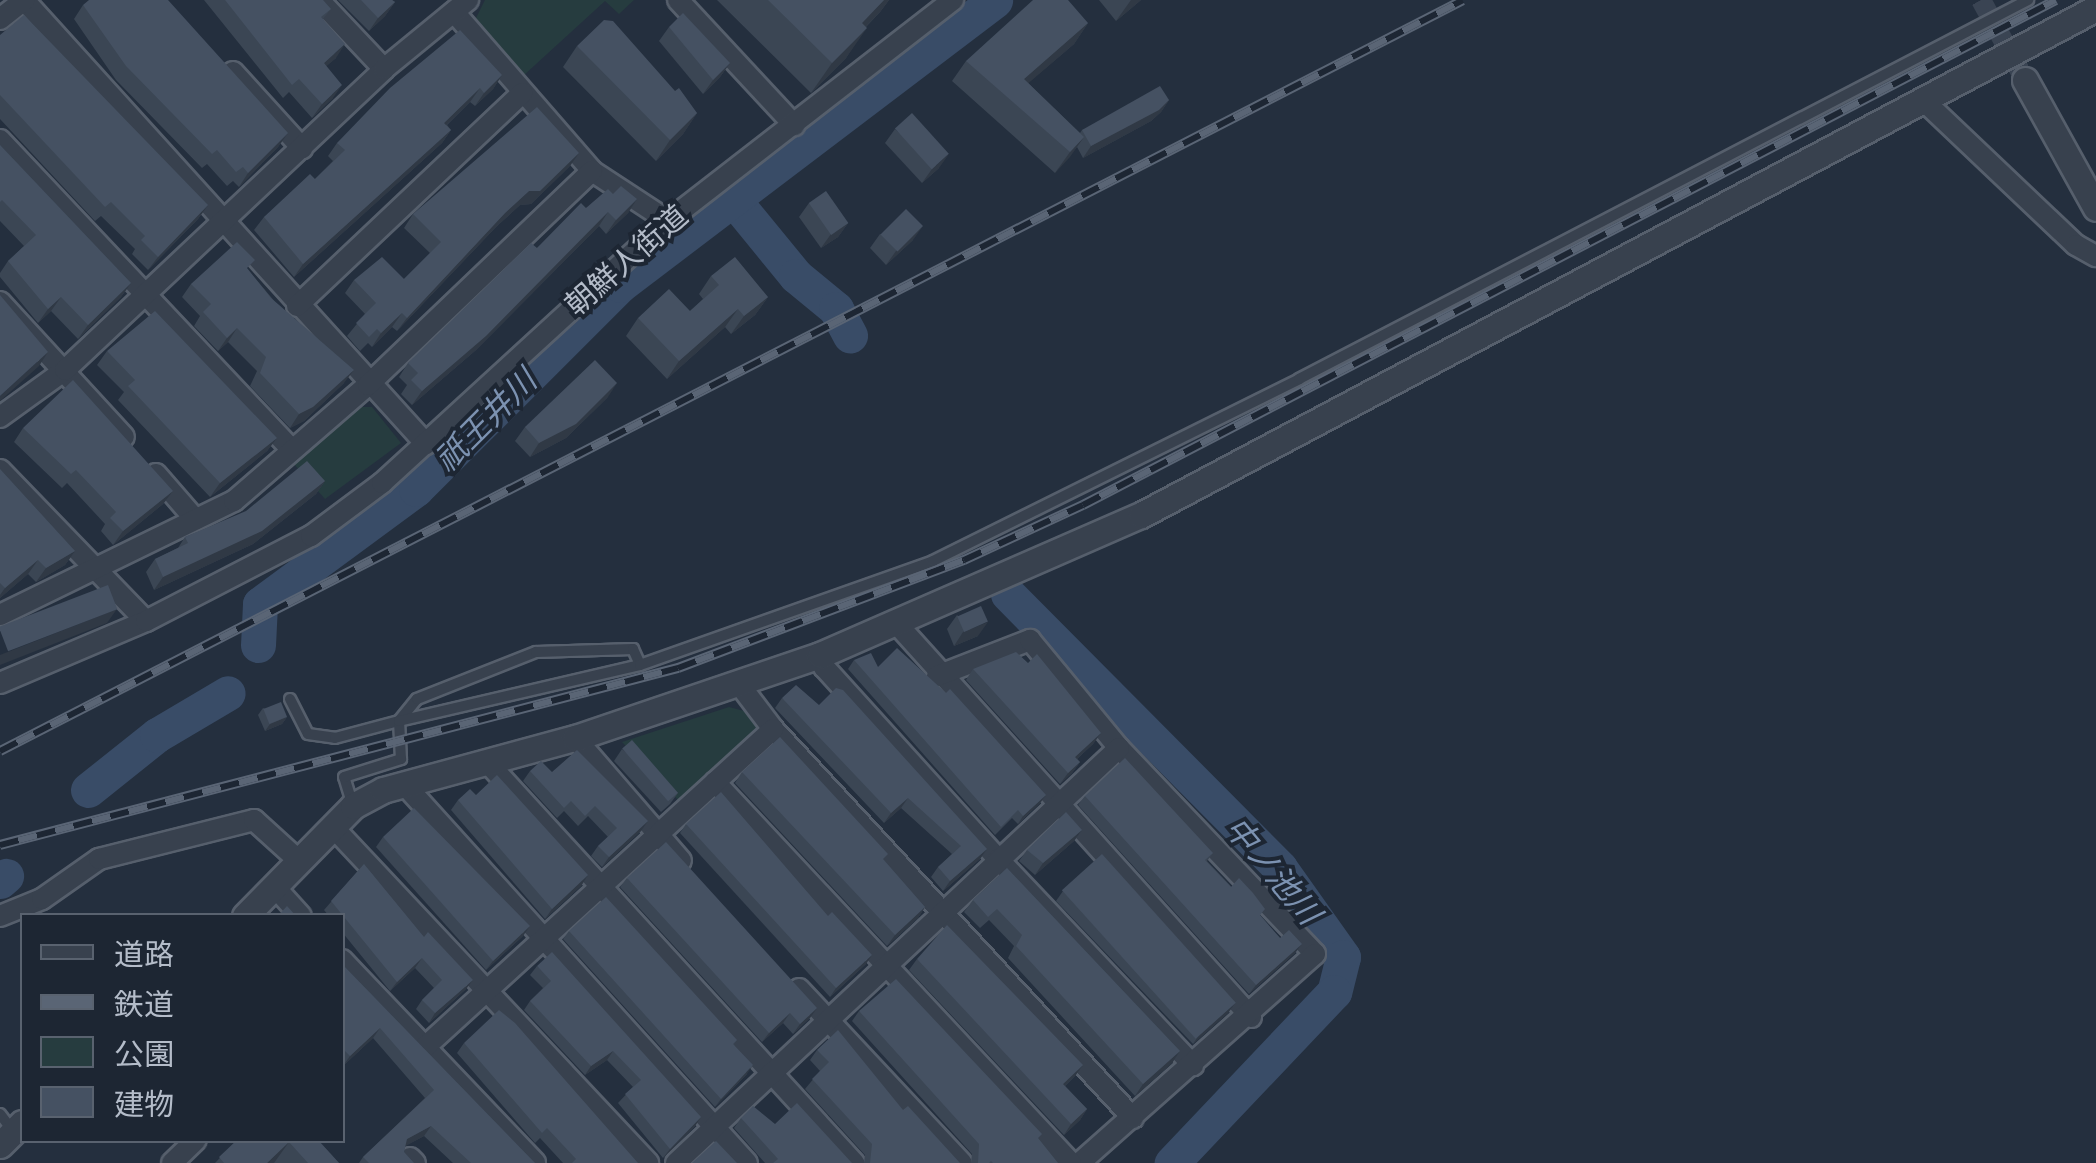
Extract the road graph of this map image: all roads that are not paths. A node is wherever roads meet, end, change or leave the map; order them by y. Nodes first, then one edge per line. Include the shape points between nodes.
1 (24, 0) edge
2 (319, 0) edge
3 (678, 0) edge
4 (953, 0) edge
5 (2028, 0) edge
6 (461, 6) edge
7 (2096, 8) edge
8 (0, 19) edge
9 (216, 54) edge
10 (384, 69) junction
11 (2025, 80) tunnel mouth
12 (522, 93) junction
13 (1922, 99) junction
14 (794, 125) junction
15 (0, 140) edge
16 (302, 148) junction
17 (592, 171) junction
18 (2096, 208) edge
19 (668, 221) junction
20 (222, 224) junction
21 (2096, 256) edge
22 (146, 296) junction
23 (0, 302) edge
24 (297, 306) junction
25 (65, 370) junction
26 (368, 385) junction
27 (0, 417) edge
28 (426, 444) junction
29 (290, 448) junction
30 (0, 470) edge
31 (195, 519) junction
32 (102, 570) junction
33 (0, 615) edge
34 (146, 621) junction
35 (897, 624) junction
36 (820, 655) junction
37 (640, 665) junction
38 (937, 676) junction
39 (0, 683) edge
40 (740, 684) junction
41 (290, 699) dead end
42 (399, 720) junction
43 (772, 729) junction
44 (575, 738) junction
45 (1119, 748) junction
46 (487, 762) junction
47 (715, 782) junction
48 (404, 784) junction
49 (1058, 804) junction
50 (354, 806) junction
51 (332, 826) junction
52 (656, 834) junction
53 (998, 859) junction
54 (298, 860) junction
55 (696, 877) edge
56 (274, 886) junction
57 (600, 886) junction
58 (942, 912) junction
59 (248, 913) edge
60 (298, 913) edge
61 (0, 916) edge
62 (545, 936) junction
63 (345, 963) edge
64 (776, 965) edge
65 (886, 965) junction
66 (488, 988) junction
67 (1251, 1017) junction
68 (830, 1023) junction
69 (424, 1048) junction
70 (1193, 1065) junction
71 (774, 1074) junction
72 (1133, 1118) junction
73 (714, 1126) junction
74 (193, 1143) edge
75 (172, 1163) edge
76 (535, 1163) edge
77 (648, 1163) edge
78 (676, 1163) edge
79 (747, 1163) edge
80 (854, 1163) edge
81 (962, 1163) edge
82 (1070, 1163) edge
83 (1080, 1163) edge

1 - 8 street
1 - 20 street
2 - 10 street
3 - 14 street
4 - 14 street, 朝鮮人街道
5 - 37 lane via 1006,528 819,604
6 - 10 street
6 - 12 street
7 - 13 street
9 - 16 street
10 - 16 street
11 - 18 street
12 - 17 street
12 - 24 street
13 - 21 street via 2076,245
13 - 35 street via 1141,516
14 - 19 street, 朝鮮人街道
15 - 22 street
16 - 20 street
17 - 19 street
17 - 26 street
19 - 28 street, 朝鮮人街道
20 - 22 street
20 - 24 street
22 - 25 street
22 - 29 street
23 - 25 street
24 - 26 street
25 - 27 street
25 - 31 street
26 - 28 street
26 - 29 street
28 - 34 street, 朝鮮人街道 via 311,536
29 - 31 street via 234,501
30 - 32 street
31 - 32 street
32 - 33 street
32 - 34 street
34 - 39 street, 朝鮮人街道
35 - 36 street
35 - 38 street
36 - 40 street
36 - 53 street
37 - 42 lane
37 - 42 lane via 633,649 536,652 417,698
38 - 45 street via 1030,640
38 - 49 street
40 - 43 street
40 - 44 street
41 - 42 lane via 298,722 320,738
42 - 50 lane via 401,759 344,777
43 - 47 street
43 - 58 street
44 - 46 street
44 - 52 street
45 - 49 street
45 - 67 street via 1315,954
46 - 48 street
46 - 57 street
47 - 52 street
47 - 65 street
48 - 50 street
48 - 62 street
49 - 53 street
49 - 67 street
50 - 51 street
51 - 54 street
51 - 66 street
52 - 55 street
52 - 57 street
53 - 58 street
53 - 70 street
54 - 56 street
54 - 61 street via 254,820 99,859 42,899
56 - 59 street
56 - 60 street
57 - 62 street
57 - 71 street
58 - 65 street
58 - 72 street
62 - 66 street
62 - 73 street
63 - 69 street
64 - 68 street
65 - 68 street
65 - 82 street
66 - 69 street
66 - 77 street
67 - 70 street
68 - 71 street
68 - 81 street
69 - 76 street
70 - 72 street
71 - 73 street
71 - 80 street
72 - 83 street
73 - 78 street
73 - 79 street
74 - 75 street

